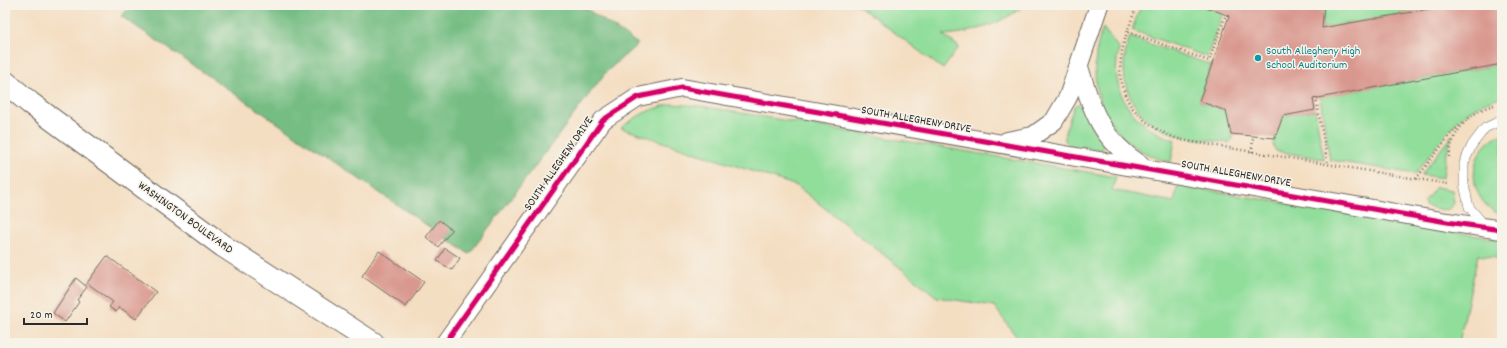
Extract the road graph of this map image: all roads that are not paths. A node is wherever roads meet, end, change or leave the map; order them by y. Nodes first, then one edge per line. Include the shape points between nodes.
1 (1099, 5) edge
2 (1079, 68) junction
3 (5, 82) edge
4 (1502, 120) edge
5 (995, 144) junction
6 (1145, 168) junction
7 (1494, 228) edge
8 (372, 343) edge
9 (445, 343) edge

1 - 2 street, SOUTH ALLEGHENY DRIVE
2 - 5 street, SOUTH ALLEGHENY DRIVE via 1068,98 1054,121 1033,136
2 - 6 street via 1099,124 1123,153
3 - 8 street, WASHINGTON BOULEVARD via 223,246
4 - 7 lane, SOUTH ALLEGHENY DRIVE via 1486,128 1472,145 1464,163 1464,184 1469,207
5 - 6 street, SOUTH ALLEGHENY DRIVE
5 - 9 street, SOUTH ALLEGHENY DRIVE via 682,88 638,97 603,120
6 - 7 street, SOUTH ALLEGHENY DRIVE

